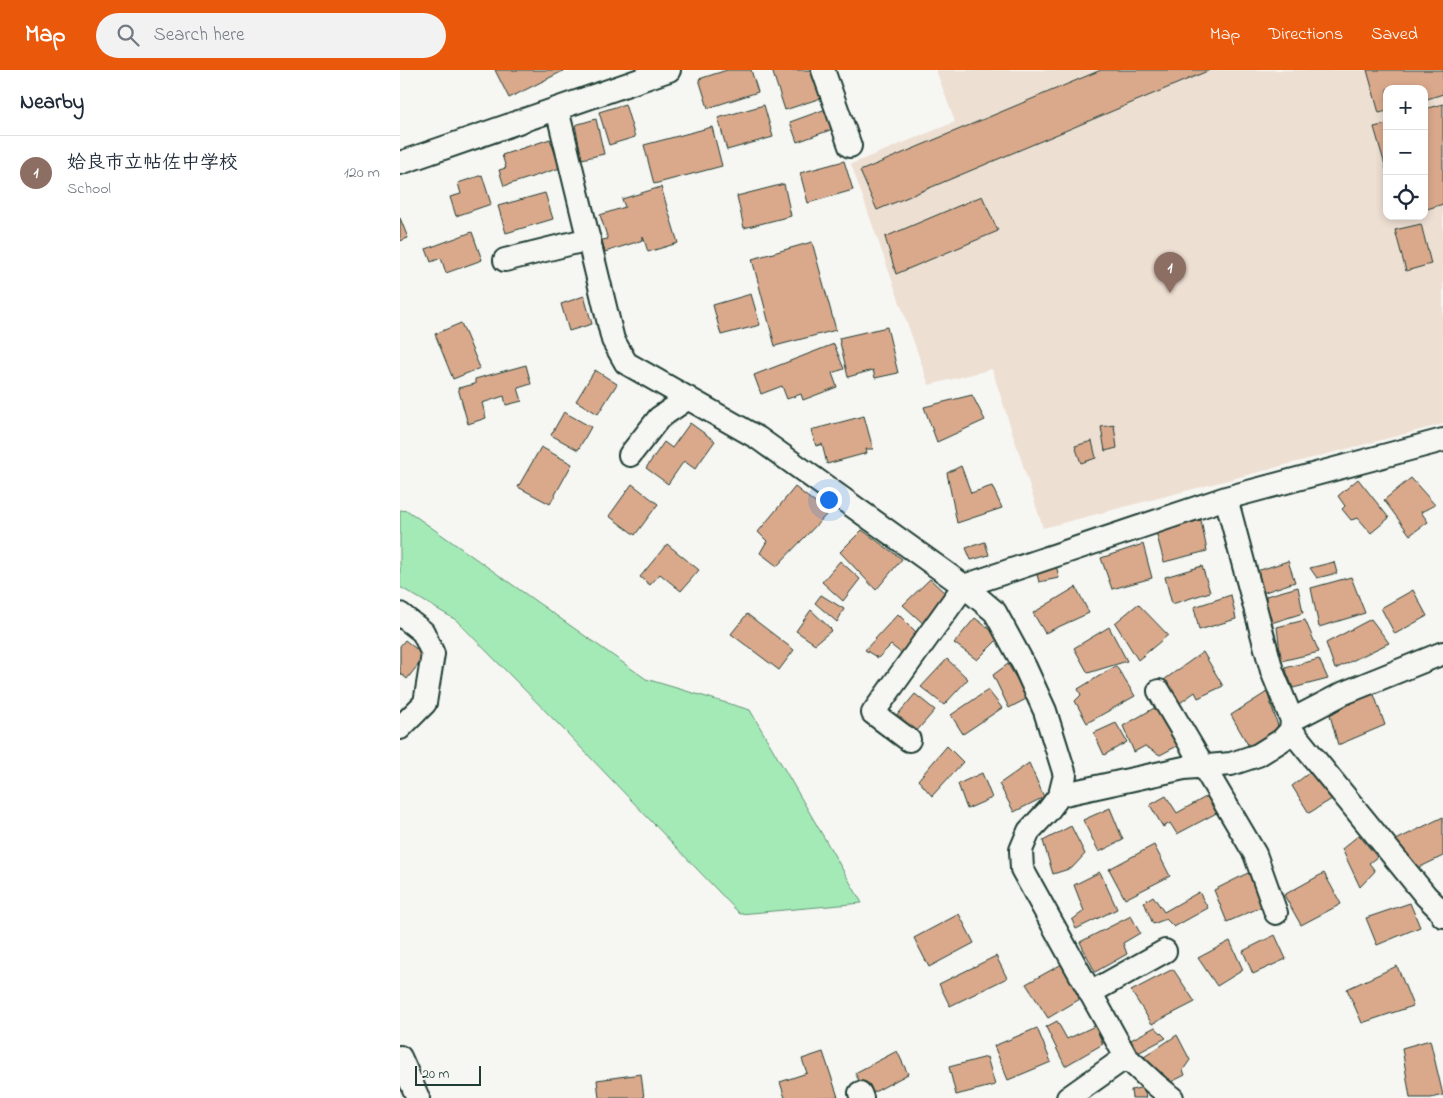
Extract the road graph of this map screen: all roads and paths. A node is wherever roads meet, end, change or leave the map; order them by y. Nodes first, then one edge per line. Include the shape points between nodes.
1 (670, 70) edge
2 (823, 70) edge
3 (557, 109) junction
4 (850, 146) dead end
5 (402, 158) edge
6 (589, 239) junction
7 (505, 260) dead end
8 (688, 398) junction
9 (1443, 440) edge
10 (630, 455) dead end
11 (1226, 498) junction
12 (964, 586) junction
13 (400, 614) edge
14 (1443, 653) edge
15 (1159, 691) dead end
16 (1291, 725) junction
17 (400, 728) edge
18 (909, 740) dead end
19 (1203, 766) junction
20 (1060, 795) junction
21 (1276, 913) dead end
22 (1443, 916) edge
23 (1165, 951) dead end
24 (1090, 993) junction
25 (400, 1057) edge
26 (1126, 1058) junction
27 (418, 1098) edge
28 (1068, 1098) edge
29 (1172, 1098) edge

1 - 3 street
2 - 4 street
3 - 5 street
3 - 6 street
6 - 7 street
6 - 8 street via 613,340 626,363
8 - 10 street via 660,418
8 - 12 street via 758,438
9 - 11 street
11 - 12 street
11 - 16 street via 1272,671
12 - 18 street via 873,713
12 - 20 street via 995,612 1025,667 1045,711 1066,775
13 - 17 street via 423,632 433,654 425,703
14 - 16 street via 1344,693
15 - 19 street
16 - 19 street via 1282,740 1258,755 1231,764
16 - 22 street
19 - 20 street
19 - 21 street via 1255,854
20 - 24 street via 1029,831 1021,850 1022,868
23 - 24 street
24 - 26 street
25 - 27 street
26 - 28 street
26 - 29 street

